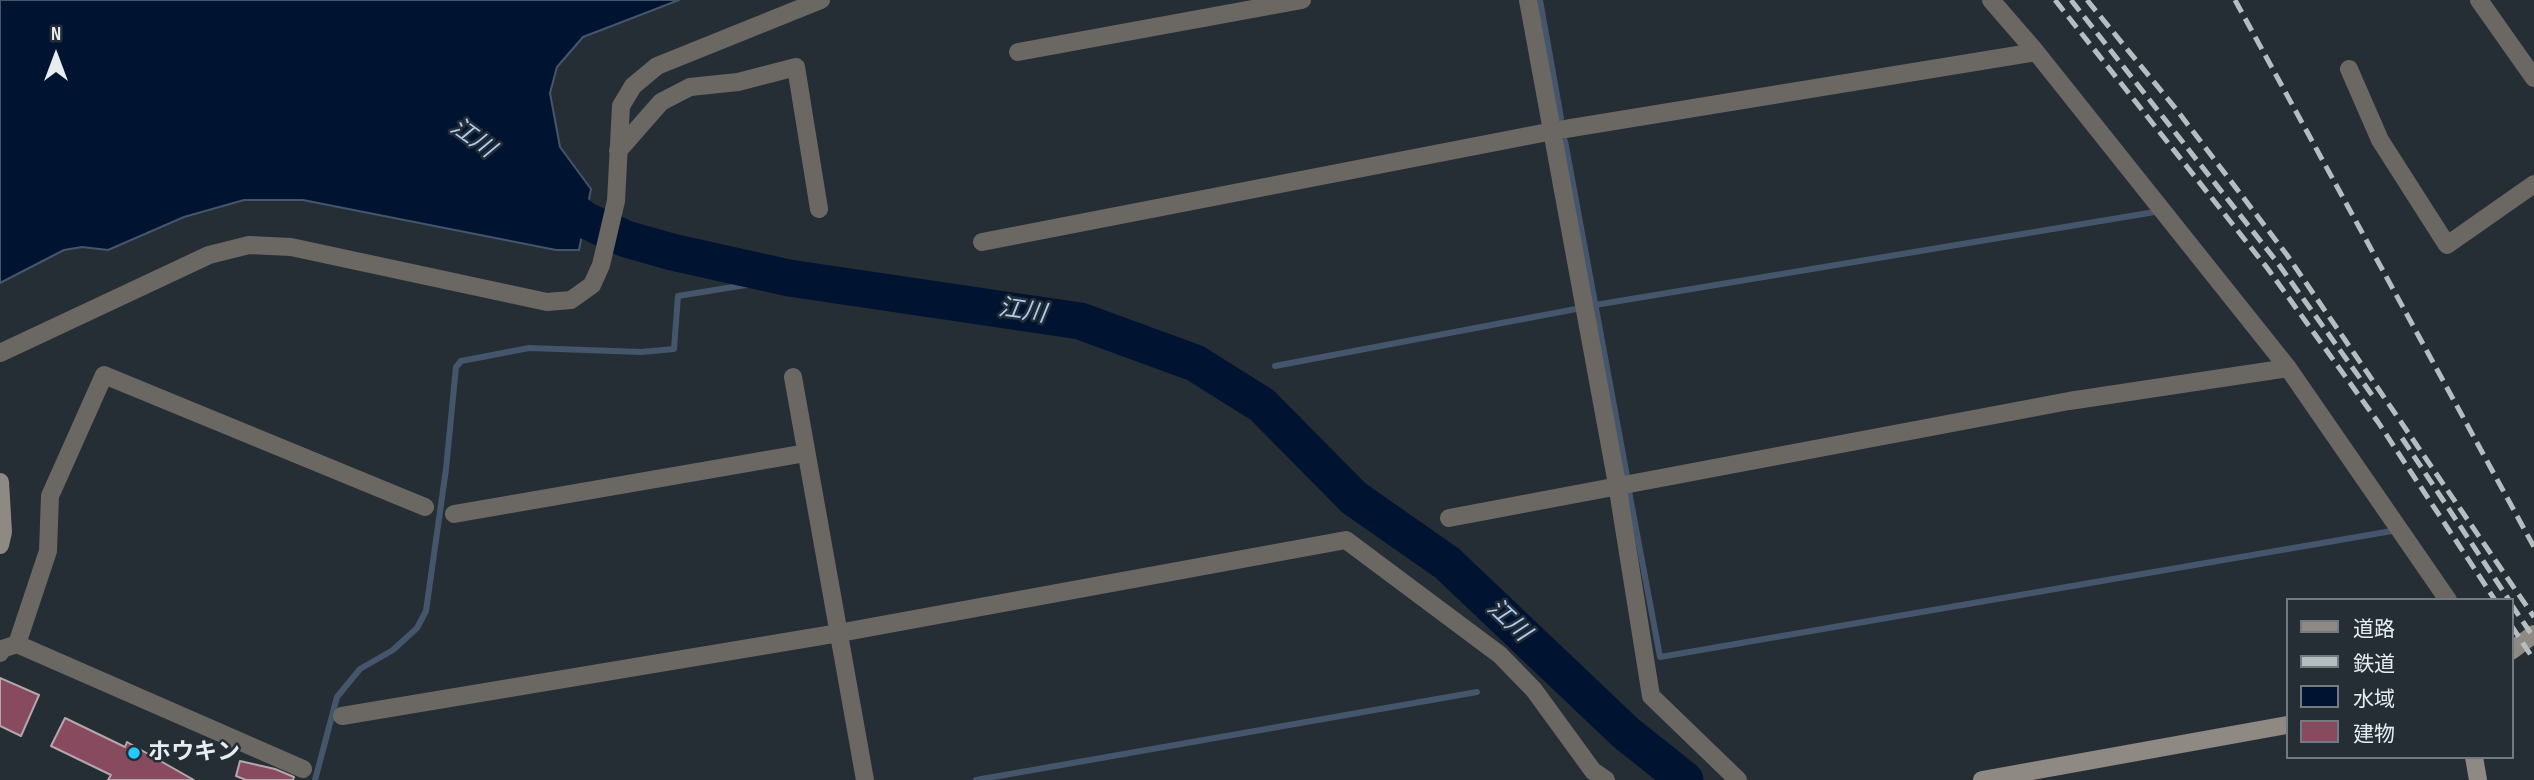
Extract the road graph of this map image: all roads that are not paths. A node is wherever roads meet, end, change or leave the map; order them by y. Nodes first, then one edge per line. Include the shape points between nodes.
1 (821, 0) edge
2 (1302, 0) edge
3 (1528, 0) edge
4 (1991, 0) edge
5 (2481, 1) edge
6 (1018, 52) dead end
7 (2036, 52) junction
8 (2349, 69) dead end
9 (2534, 78) edge
10 (1553, 131) junction
11 (618, 151) junction
12 (2534, 184) edge
13 (819, 209) dead end
14 (982, 242) dead end
15 (0, 353) edge
16 (2288, 368) junction
17 (793, 377) dead end
18 (806, 453) junction
19 (0, 482) edge
20 (1617, 484) junction
21 (425, 507) dead end
22 (454, 514) dead end
23 (1449, 518) dead end
24 (0, 545) edge
25 (2447, 598) edge
26 (839, 633) junction
27 (2534, 634) edge
28 (17, 644) junction
29 (2513, 650) edge
30 (0, 653) edge
31 (342, 716) dead end
32 (2286, 725) edge
33 (2474, 759) edge
34 (303, 769) dead end
35 (865, 780) edge
36 (1606, 780) edge
37 (1738, 780) edge
38 (1982, 780) edge
39 (2478, 780) edge

1 - 11 street via 656,66 633,86 621,106
2 - 6 street
3 - 10 street
4 - 7 street
5 - 9 street
7 - 10 street
7 - 16 street
8 - 12 street via 2380,140 2447,245
10 - 14 street
10 - 20 street
11 - 13 street via 662,102 690,87 738,82 796,67
11 - 15 street via 617,201 601,265 592,285 571,300 547,302 291,247 249,246 209,254
16 - 20 street via 2069,401
16 - 25 street
17 - 18 street
18 - 22 street
18 - 26 street
19 - 24 street
20 - 23 street
20 - 37 street via 1651,696
21 - 28 street via 104,375 50,496 48,551
26 - 31 street
26 - 35 street
26 - 36 street via 1346,540 1500,655 1534,690 1593,771
27 - 29 street
28 - 30 street
28 - 34 street
32 - 38 street
33 - 39 street

